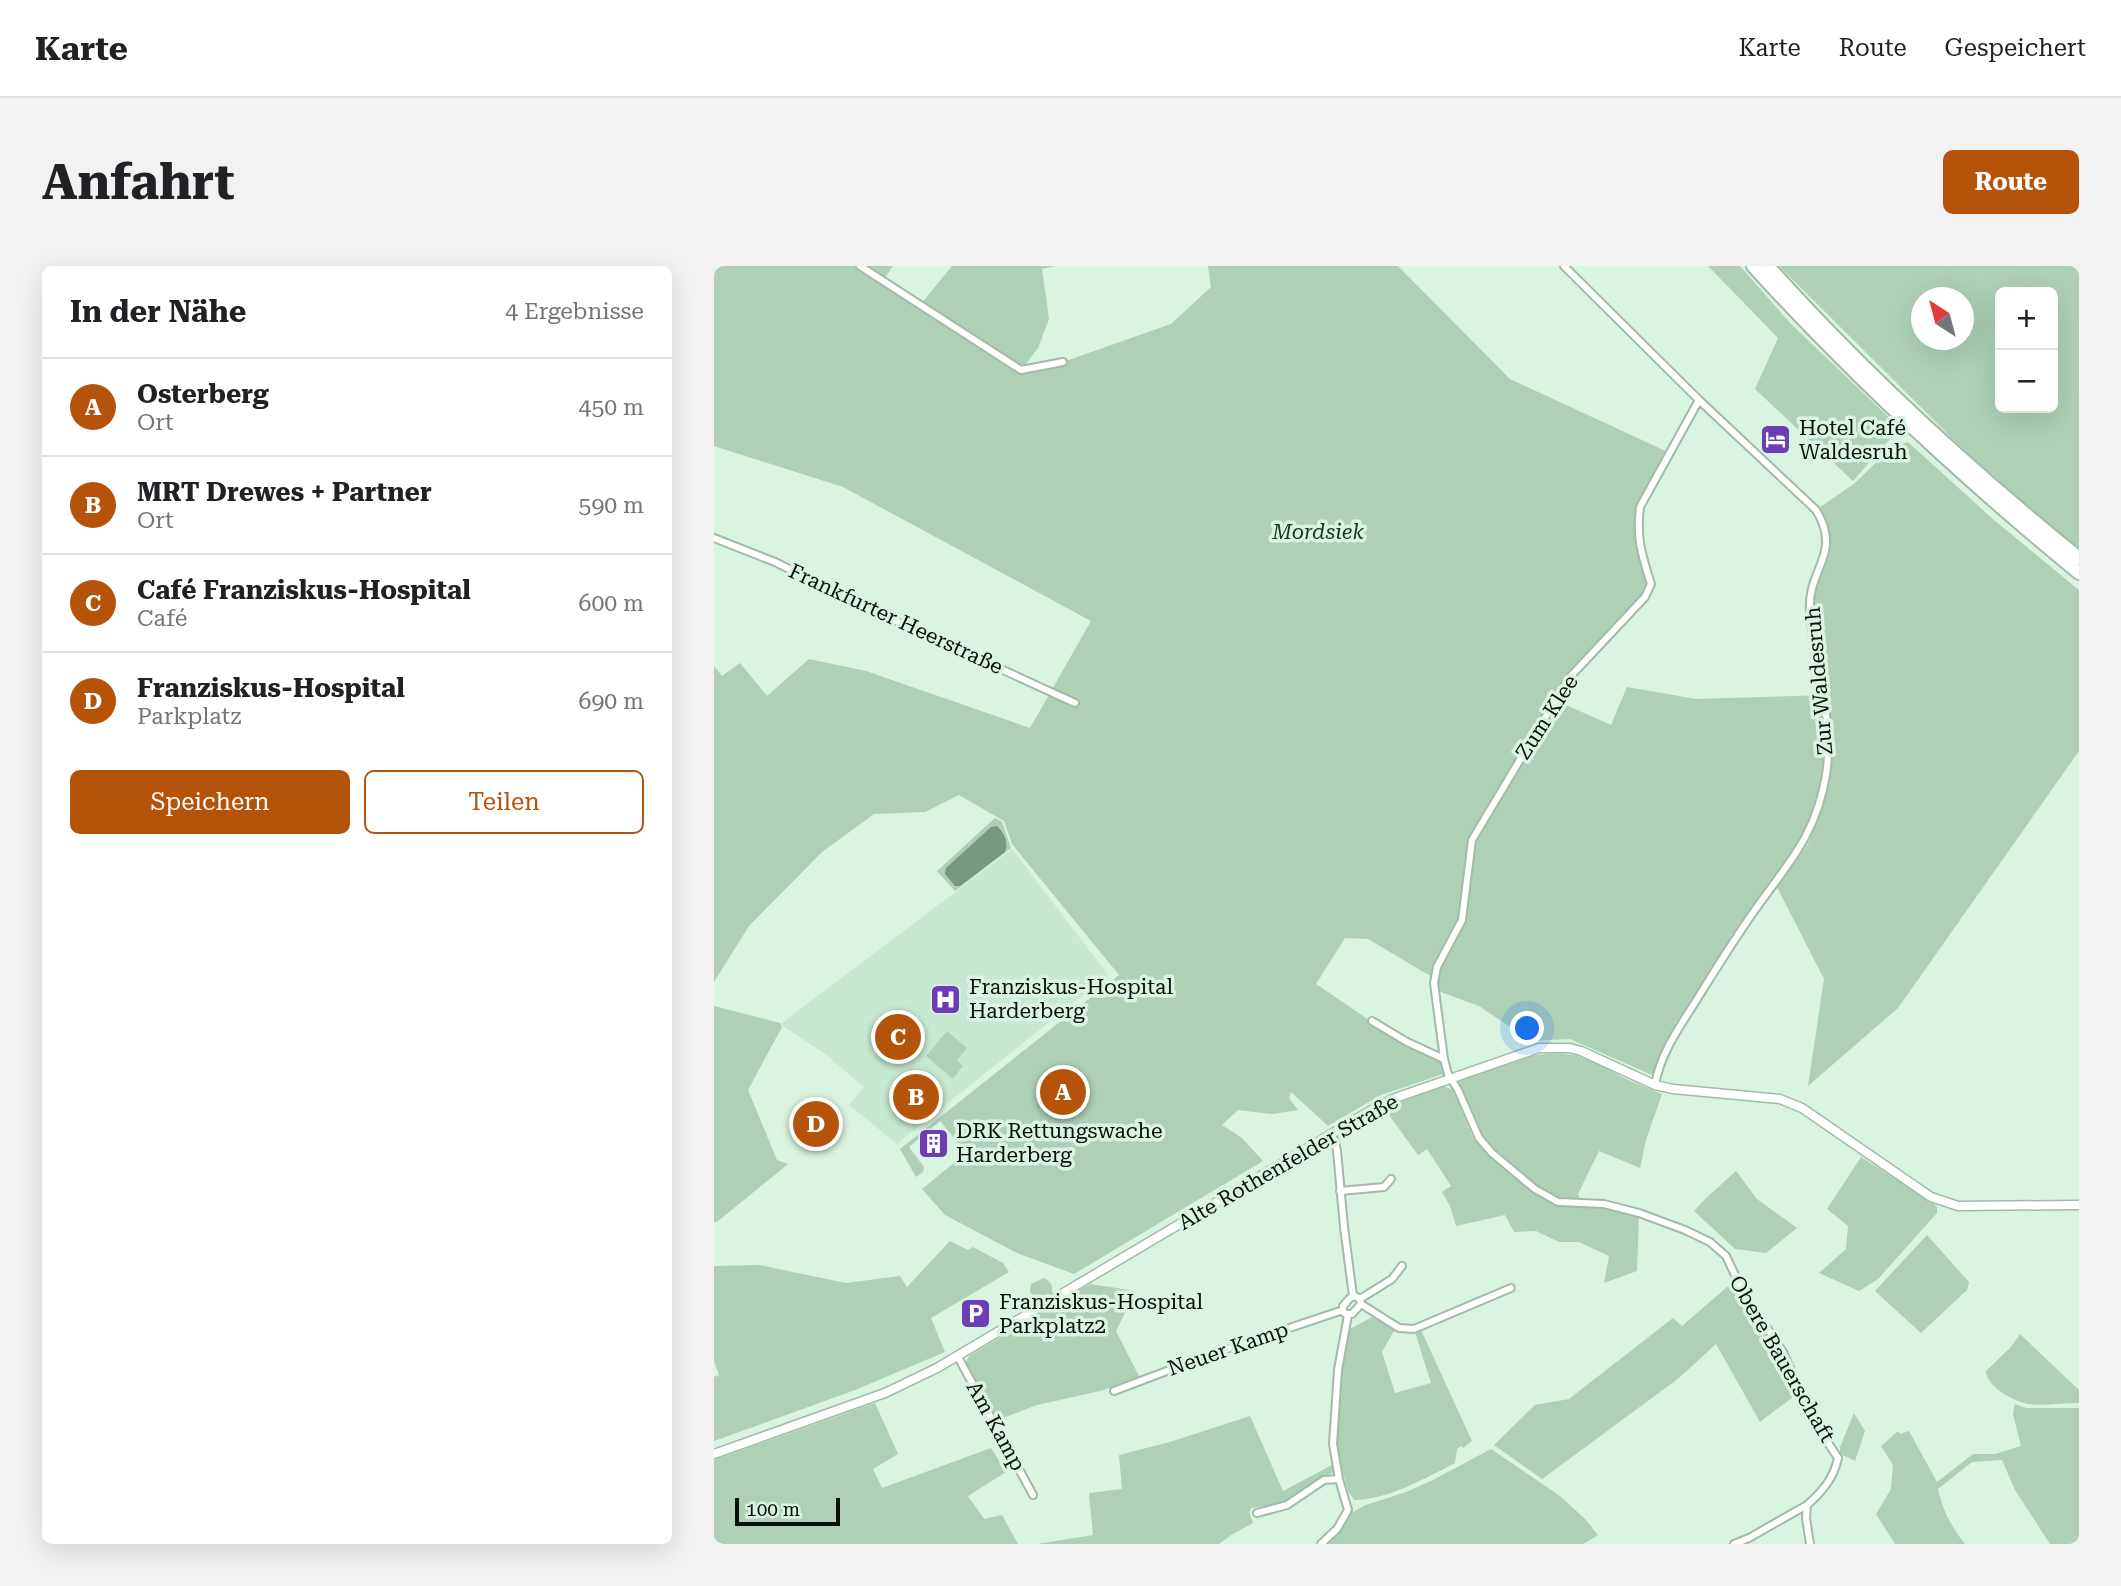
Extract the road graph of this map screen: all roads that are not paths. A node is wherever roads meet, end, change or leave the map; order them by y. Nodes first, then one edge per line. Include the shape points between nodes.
1 (860, 266) edge
2 (1564, 266) edge
3 (1754, 266) edge
4 (1768, 266) edge
5 (1063, 362) dead end
6 (1699, 400) junction
7 (714, 538) edge
8 (2079, 558) edge
9 (2079, 573) edge
10 (1075, 703) dead end
11 (1373, 1021) dead end
12 (1444, 1059) junction
13 (1451, 1079) junction
14 (1655, 1085) junction
15 (1330, 1135) junction
16 (1391, 1180) dead end
17 (1340, 1191) junction
18 (2079, 1205) edge
19 (1402, 1266) dead end
20 (1511, 1288) dead end
21 (1358, 1299) junction
22 (1345, 1312) junction
23 (958, 1357) junction
24 (1114, 1391) dead end
25 (714, 1454) edge
26 (1339, 1479) junction
27 (1033, 1495) dead end
28 (1807, 1505) junction
29 (1257, 1513) dead end
30 (1321, 1544) edge
31 (1734, 1544) edge
32 (1810, 1544) edge

1 - 5 street via 1021,370
2 - 6 street, Zur Waldesruh
3 - 9 highway via 1938,452
4 - 8 highway via 1946,444
6 - 12 street, Zum Klee via 1640,507 1639,544 1651,584 1645,597 1569,678 1472,840 1462,920 1437,967 1434,983
6 - 14 street, Zur Waldesruh via 1816,510 1824,523 1828,537 1809,605 1828,745 1822,794 1806,839 1688,1014 1663,1056
7 - 10 street, Frankfurter Heerstraße via 775,562
11 - 12 street
12 - 13 street, Zum Klee
13 - 14 street, Alte Rothenfelder Straße via 1539,1048 1556,1047 1581,1051
13 - 15 street, Alte Rothenfelder Straße via 1395,1098
13 - 28 street, Obere Bauerschaft via 1479,1138 1535,1188 1558,1202 1604,1205 1650,1217 1710,1242 1726,1256 1838,1458 1835,1472
14 - 18 street, Alte Rothenfelder Straße via 1780,1099 1802,1108 1944,1203
15 - 17 street via 1337,1151
15 - 23 street, Alte Rothenfelder Straße
16 - 17 street via 1384,1187
17 - 21 street
19 - 21 street via 1392,1279
20 - 21 street via 1413,1329 1399,1328
21 - 22 street via 1353,1312
21 - 22 street via 1344,1305
22 - 24 street, Neuer Kamp
22 - 26 street via 1333,1444
23 - 25 street, Alte Rothenfelder Straße via 885,1392
23 - 27 street, Am Kamp
26 - 29 street via 1324,1480 1282,1507
26 - 30 street via 1348,1510
28 - 31 street, Obere Bauerschaft
28 - 32 street

